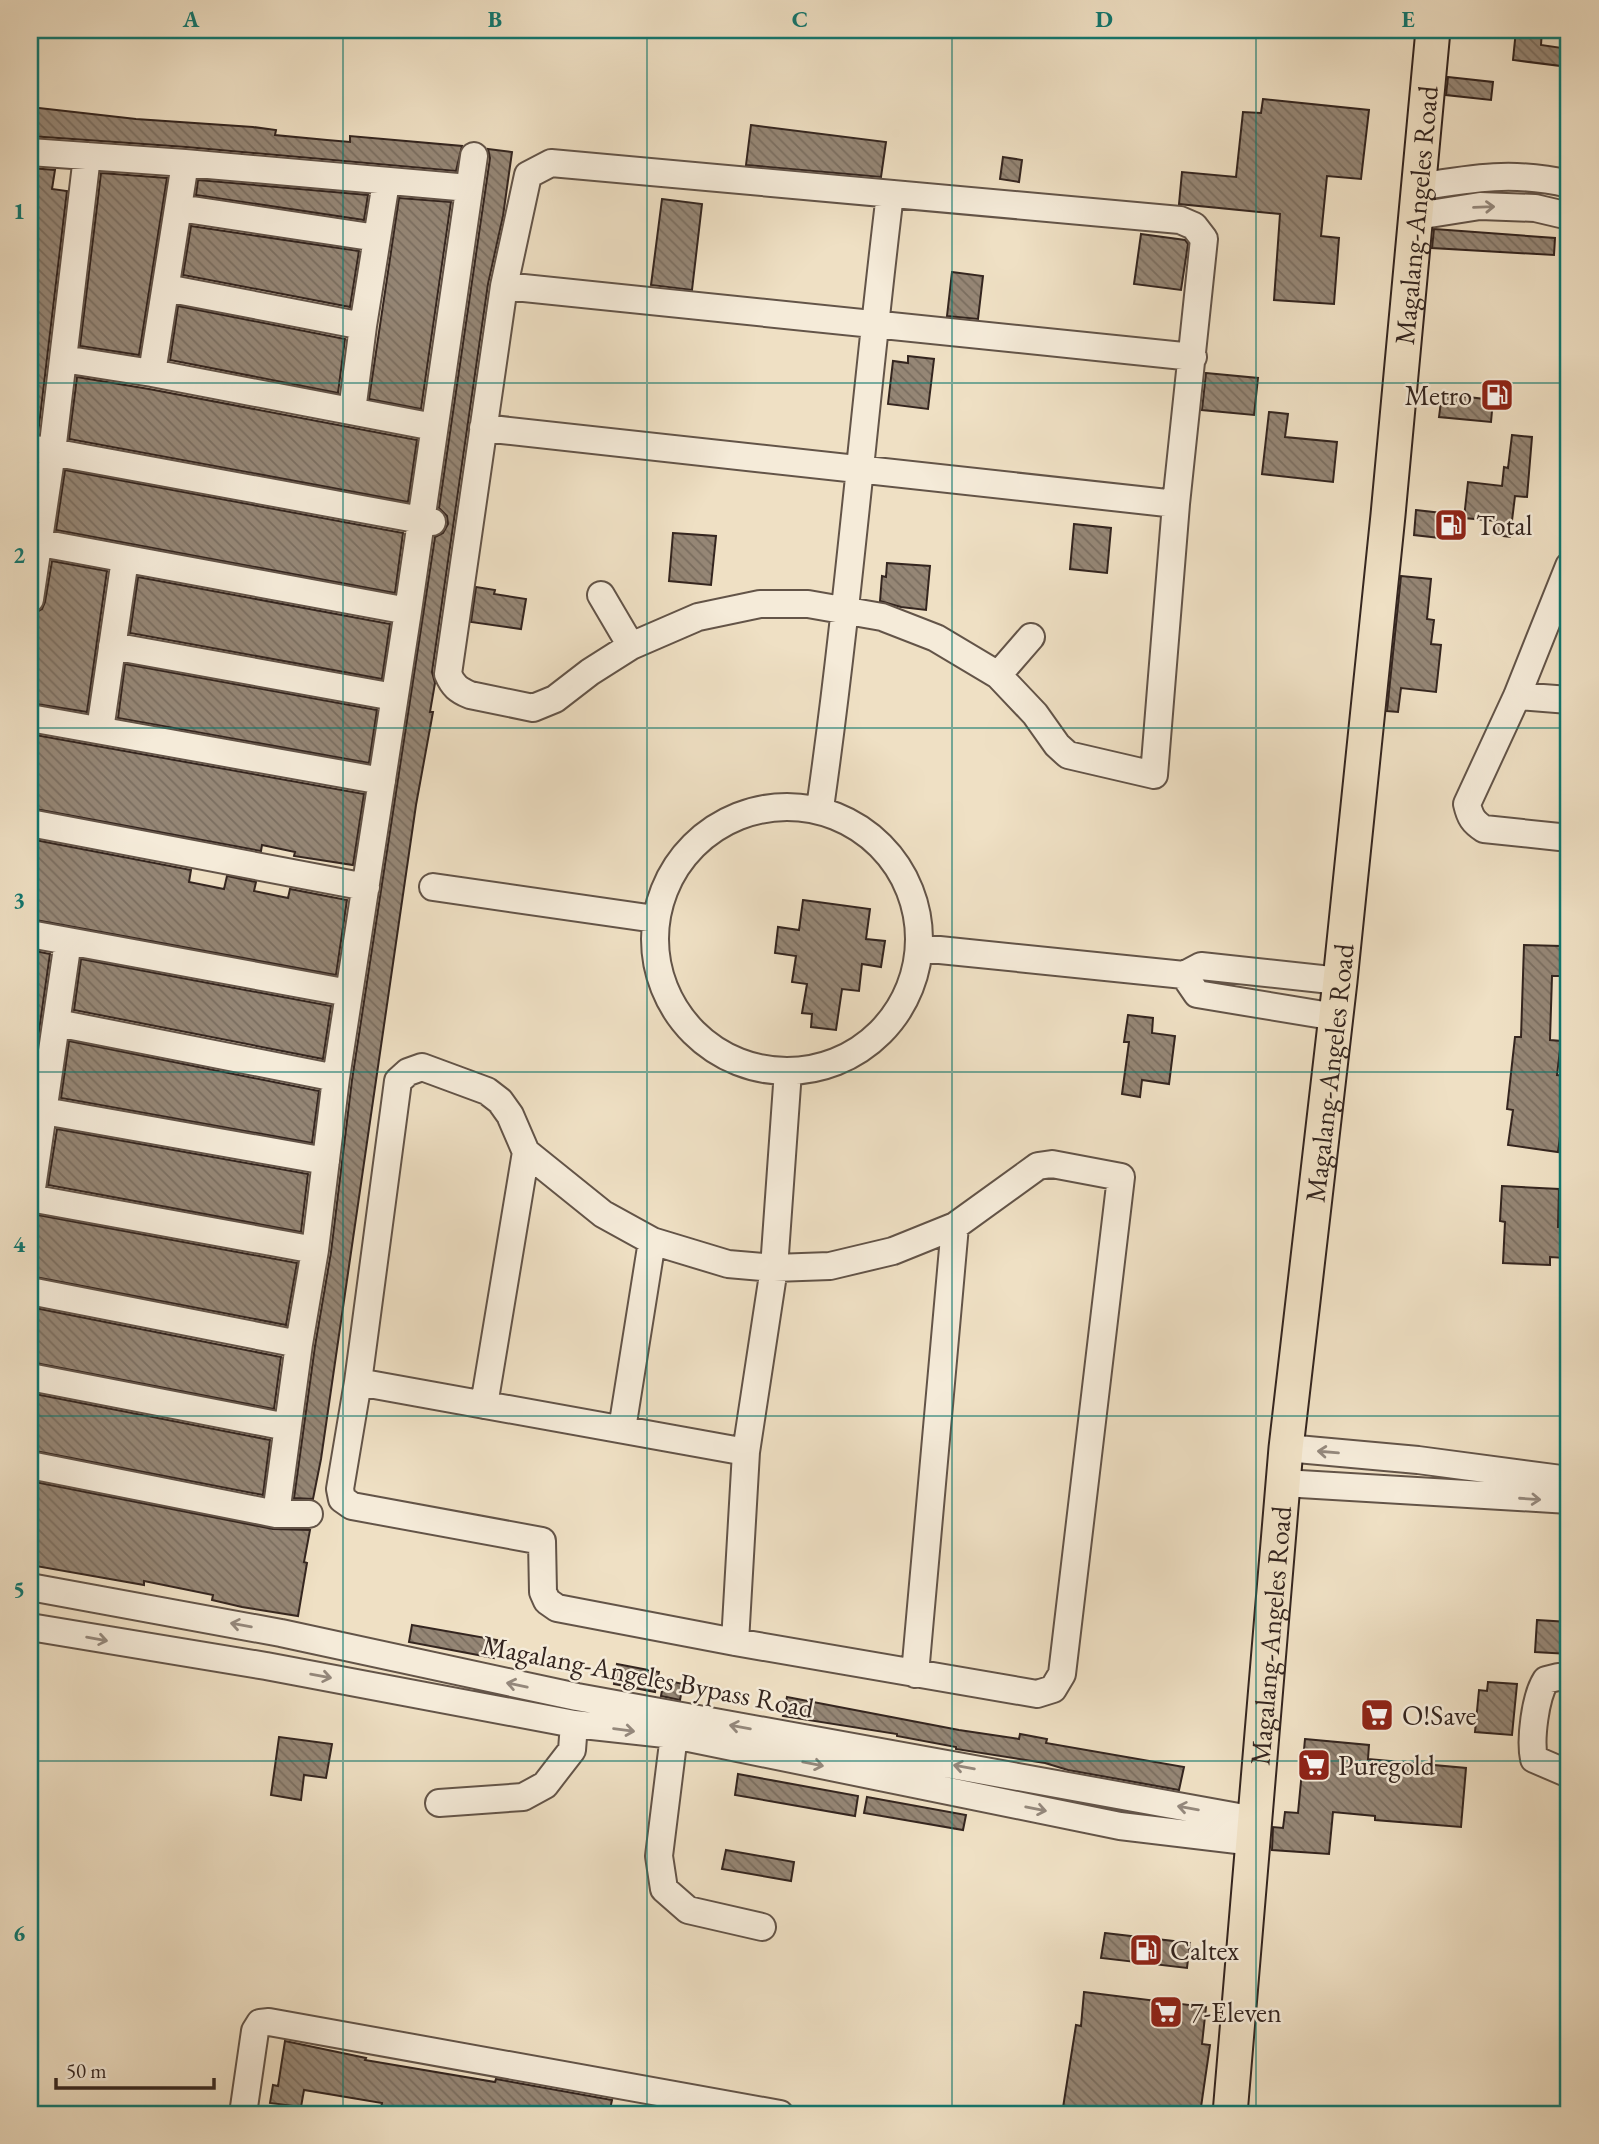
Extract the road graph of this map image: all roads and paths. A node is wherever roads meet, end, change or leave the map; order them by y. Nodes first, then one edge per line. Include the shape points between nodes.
1 (1433, 30) edge
2 (30, 152) edge
3 (87, 156) junction
4 (474, 156) dead end
5 (185, 163) junction
6 (386, 182) junction
7 (1569, 184) edge
8 (469, 188) junction
9 (890, 194) junction
10 (1418, 201) junction
11 (179, 208) junction
12 (1569, 216) edge
13 (377, 239) junction
14 (504, 286) junction
15 (166, 288) junction
16 (874, 325) junction
17 (363, 326) junction
18 (1193, 358) junction
19 (63, 359) junction
20 (152, 373) junction
21 (352, 411) junction
22 (434, 427) junction
23 (483, 428) junction
24 (41, 450) edge
25 (858, 468) junction
26 (1176, 504) junction
27 (427, 520) junction
28 (34, 542) edge
29 (125, 559) junction
30 (1569, 566) edge
31 (601, 595) dead end
32 (30, 599) edge
33 (846, 610) junction
34 (408, 611) junction
35 (1031, 637) dead end
36 (112, 646) junction
37 (631, 646) junction
38 (998, 675) junction
39 (1517, 696) junction
40 (394, 697) junction
41 (1569, 700) edge
42 (30, 718) edge
43 (100, 730) junction
44 (382, 781) junction
45 (820, 808) junction
46 (30, 823) edge
47 (1569, 838) edge
48 (366, 887) junction
49 (433, 887) dead end
50 (655, 919) junction
51 (30, 934) edge
52 (68, 941) junction
53 (920, 947) junction
54 (1184, 975) junction
55 (1340, 981) junction
56 (349, 993) junction
57 (1336, 1017) junction
58 (57, 1023) junction
59 (788, 1071) junction
60 (336, 1079) junction
61 (44, 1111) junction
62 (526, 1152) junction
63 (326, 1161) junction
64 (30, 1200) edge
65 (955, 1226) junction
66 (652, 1241) junction
67 (315, 1250) junction
68 (774, 1268) junction
69 (30, 1291) edge
70 (299, 1344) junction
71 (30, 1377) edge
72 (358, 1382) junction
73 (484, 1405) junction
74 (287, 1427) junction
75 (622, 1429) junction
76 (1286, 1448) junction
77 (746, 1452) junction
78 (1370, 1455) junction
79 (1418, 1460) junction
80 (30, 1465) edge
81 (1493, 1469) junction
82 (1569, 1480) edge
83 (1283, 1483) junction
84 (1367, 1489) junction
85 (1416, 1491) junction
86 (1490, 1496) junction
87 (1569, 1500) edge
88 (276, 1514) junction
89 (309, 1514) dead end
90 (30, 1587) edge
91 (30, 1627) edge
92 (735, 1642) junction
93 (915, 1674) junction
94 (1569, 1678) edge
95 (574, 1724) junction
96 (674, 1735) junction
97 (1569, 1774) edge
98 (439, 1803) dead end
99 (1254, 1831) junction
100 (762, 1927) dead end
101 (243, 2114) edge
102 (780, 2114) edge
103 (1230, 2114) edge

1 - 10 main road, Magalang-Angeles Road
2 - 3 street
3 - 5 street
3 - 19 street
4 - 8 street
5 - 6 street
5 - 11 street
6 - 8 street
6 - 13 street
7 - 10 street via 1540,177 1482,176
8 - 22 street
9 - 14 street via 551,163 528,175
9 - 16 street
9 - 18 street via 1181,220 1194,226 1204,239
10 -> 12 street via 1535,208
10 - 55 main road, Magalang-Angeles Road
11 - 13 street
11 - 15 street
13 - 17 street
14 - 16 street
14 - 23 street
15 - 17 street
15 - 20 street
16 - 18 street
16 - 25 street
17 - 21 street
18 - 26 street
19 - 20 street
19 - 24 street
20 - 21 street
21 - 22 street
22 - 27 street
23 - 25 street
23 - 37 street via 448,674 452,684 470,695 533,708 555,699
24 - 27 street
24 - 28 street
25 - 26 street
25 - 33 street
26 - 38 street via 1154,775 1068,755
27 - 34 street
28 - 29 street
28 - 32 street
29 - 34 street
29 - 36 street
30 - 39 street
31 - 37 street
33 - 37 street via 760,604 698,617
33 - 38 street via 882,617 936,638
33 - 45 street
34 - 40 street
35 - 38 street
36 - 40 street
36 - 43 street
39 - 41 street
39 - 47 street via 1467,804 1470,817 1484,829 1498,832
40 - 44 street
42 - 43 street
43 - 44 street
44 - 48 street
45 - 50 street via 762,808 722,823 688,850 668,878
45 - 53 street via 876,838 897,863 914,895
46 - 48 street
48 - 56 street
49 - 50 street
50 - 59 street via 654,954 660,982 675,1012 704,1044 747,1066
51 - 52 street
52 - 56 street
52 - 58 street
53 - 54 street
53 - 59 street via 915,977 892,1021 861,1049 823,1067
54 - 55 street via 1201,966
54 - 57 street via 1197,994
55 - 57 main road, Magalang-Angeles Road
56 - 60 street
57 - 76 main road, Magalang-Angeles Road
58 - 60 street
58 - 61 street
59 - 68 street
60 - 63 street
61 - 63 street
61 - 64 street
62 - 66 street via 603,1214
62 - 72 street via 510,1115 487,1091 422,1068 398,1081
62 - 73 street
63 - 67 street
64 - 67 street
65 - 68 street via 893,1251 830,1266
65 - 93 street
65 - 93 street via 1038,1166 1052,1164 1121,1177 1062,1674 1054,1689 1037,1694
66 - 68 street via 728,1264
66 - 75 street
67 - 70 street
68 - 77 street
69 - 70 street
70 - 74 street
71 - 74 street
72 - 73 street
72 - 92 street via 340,1489 342,1499 352,1506 542,1541 543,1592 557,1608
73 - 75 street
74 - 88 street
75 - 77 street
78 -> 76 street
76 - 83 main road, Magalang-Angeles Road
77 - 92 street
78 - 79 street
78 - 84 street
79 - 81 street
79 - 85 street
80 - 88 street
81 - 82 street
81 - 86 street
83 - 84 street
83 - 99 main road, Magalang-Angeles Road
84 - 85 street
85 - 86 street
86 -> 87 street
88 - 89 street
99 -> 90 street, Magalang-Angeles Bypass Road via 577,1698 281,1633
91 -> 95 street, Magalang-Angeles Bypass Road
92 - 93 street
94 - 97 street via 1546,1680 1540,1689 1532,1748 1534,1759
95 -> 96 street, Magalang-Angeles Bypass Road
95 - 98 street via 572,1750 545,1784 523,1797
96 -> 99 street, Magalang-Angeles Bypass Road via 1120,1826
96 - 100 street via 659,1856 664,1889 688,1910
99 - 103 main road, Magalang-Angeles Road
101 - 102 street via 255,2031 260,2023 269,2022

